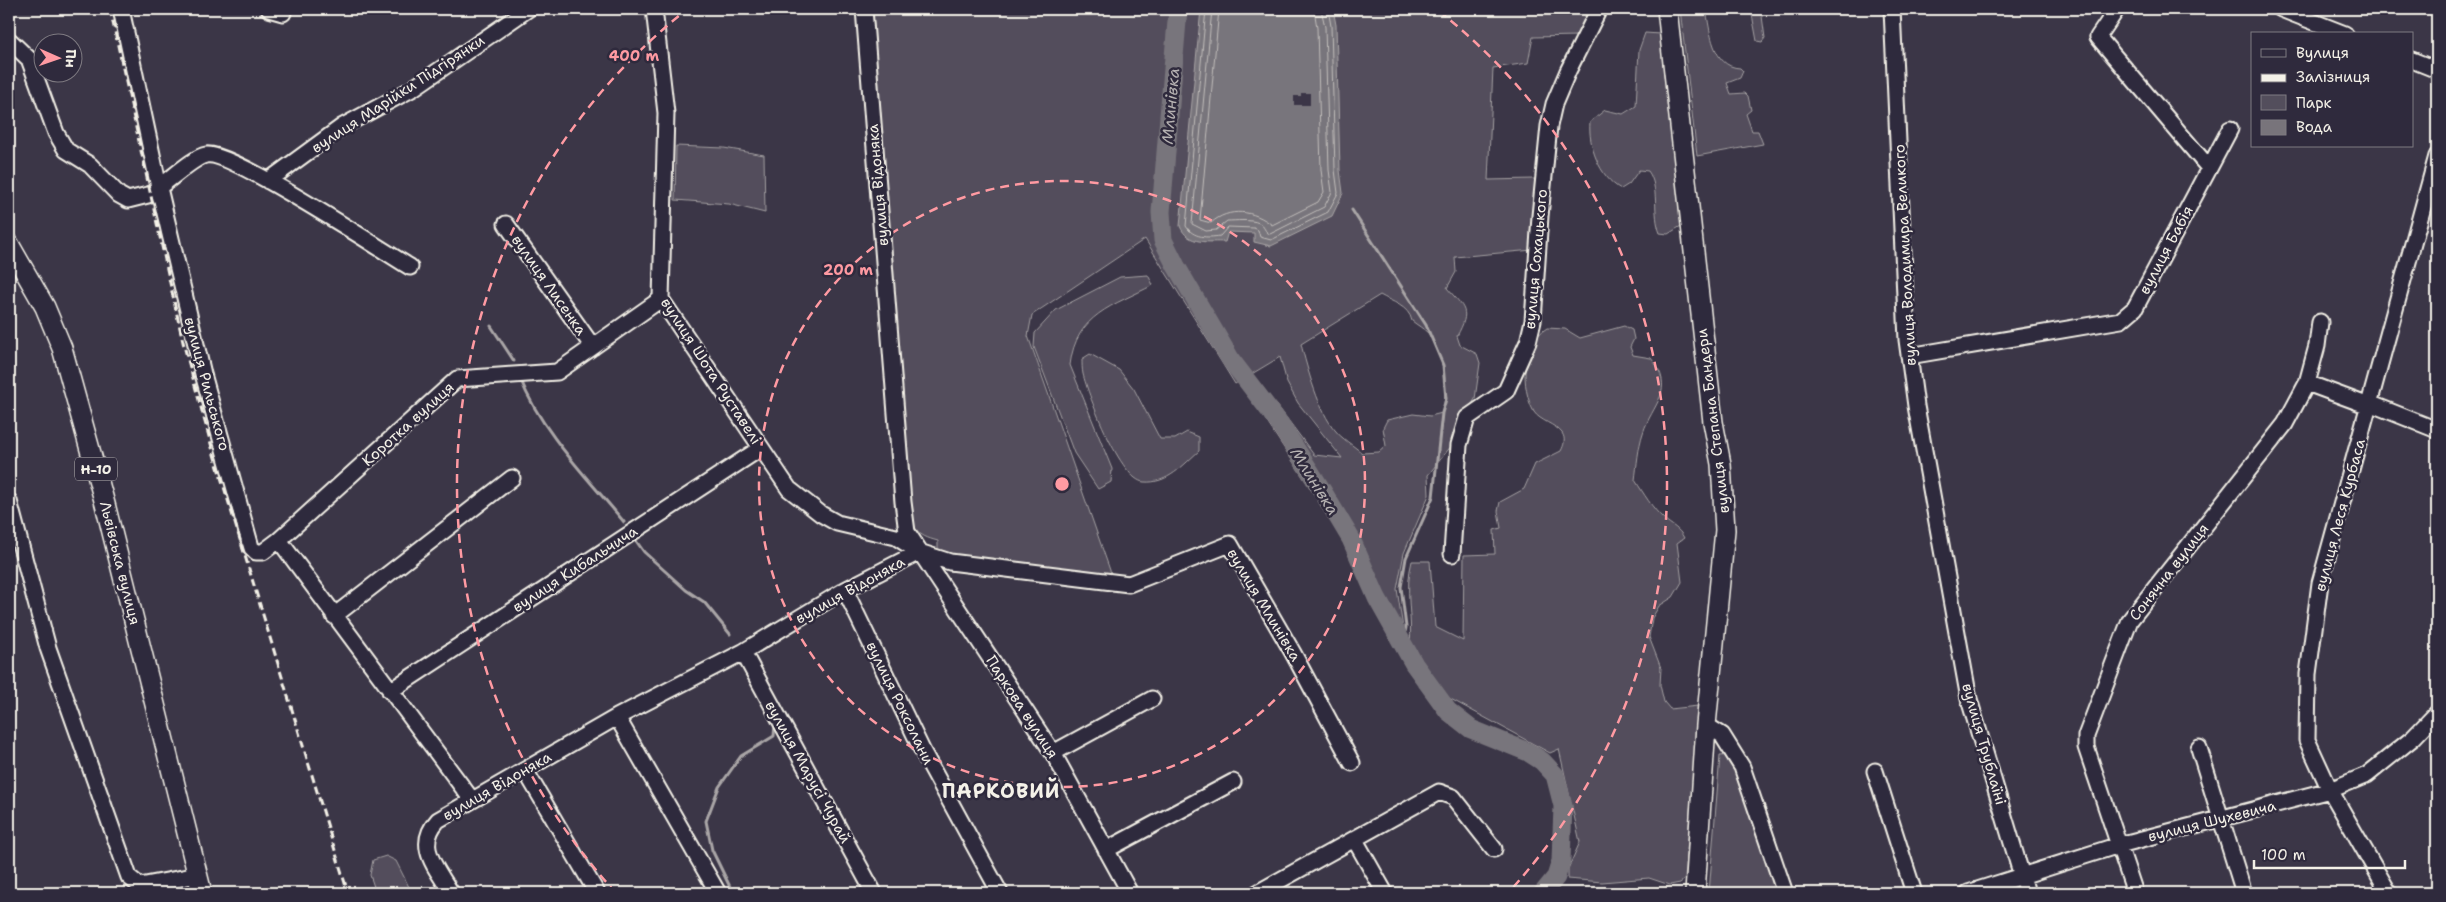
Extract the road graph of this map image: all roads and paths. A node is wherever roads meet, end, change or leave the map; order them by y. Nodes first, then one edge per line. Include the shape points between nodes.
1 (120, 9) edge
2 (528, 9) edge
3 (654, 9) edge
4 (864, 9) edge
5 (1599, 9) edge
6 (1667, 9) edge
7 (1892, 9) edge
8 (2116, 9) edge
9 (2281, 9) edge
10 (2340, 32) edge
11 (9, 40) edge
12 (2414, 61) edge
13 (2437, 70) edge
14 (2230, 129) dead end
15 (2437, 156) edge
16 (2209, 168) junction
17 (268, 180) junction
18 (159, 190) junction
19 (506, 224) dead end
20 (9, 244) edge
21 (410, 267) dead end
22 (661, 299) junction
23 (2320, 322) dead end
24 (593, 347) junction
25 (1909, 356) junction
26 (2307, 382) junction
27 (2369, 404) junction
28 (2437, 430) edge
29 (761, 448) junction
30 (512, 478) dead end
31 (9, 501) edge
32 (279, 540) junction
33 (919, 552) junction
34 (1452, 554) dead end
35 (845, 590) junction
36 (1949, 593) joint
37 (334, 616) junction
38 (742, 652) junction
39 (390, 690) junction
40 (1152, 699) dead end
41 (2437, 713) edge
42 (618, 717) junction
43 (1706, 725) junction
44 (2199, 748) dead end
45 (1053, 753) junction
46 (1352, 763) dead end
47 (525, 770) junction
48 (1875, 772) dead end
49 (1233, 782) dead end
50 (2330, 790) junction
51 (472, 800) junction
52 (2220, 819) junction
53 (1355, 840) junction
54 (2119, 845) junction
55 (1494, 849) dead end
56 (1106, 850) junction
57 (198, 875) junction
58 (2022, 876) junction
59 (139, 890) edge
60 (202, 893) edge
61 (452, 893) edge
62 (597, 893) edge
63 (718, 893) edge
64 (874, 893) edge
65 (1000, 893) edge
66 (1130, 893) edge
67 (1257, 893) edge
68 (1385, 893) edge
69 (1694, 893) edge
70 (1785, 893) edge
71 (1914, 893) edge
72 (1968, 893) edge
73 (2027, 893) edge
74 (2135, 893) edge
75 (2244, 893) edge
76 (2389, 893) edge

1 - 18 street, вулиця Рильського
2 - 17 street, вулиця Марійки Підгірянки via 412,89 343,126
3 - 22 street, вулиця Шота Руставелі via 666,113
4 - 33 street, вулиця Відоняка via 903,502 907,532
5 - 34 street, вулиця Сохацького via 1568,71 1549,126 1533,321 1528,342 1506,392 1467,418 1459,445
6 - 43 main road, вулиця Степана Бандери via 1711,412 1721,464 1725,530
7 - 25 street, вулиця Володимира Великого
8 - 16 street via 2098,37
9 - 10 street
11 - 18 street via 29,59 56,133 66,150 90,165 118,195 128,200
12 - 13 street
14 - 16 street, вулиця Бабія
15 - 27 street, вулиця Леся Курбаса
16 - 25 street, вулиця Бабія via 2135,308 2121,320
17 - 18 street via 215,154 204,155
17 - 21 street
18 - 32 street, вулиця Рильського via 202,374 251,547 262,552
19 - 24 street, вулиця Лисенка
20 - 57 main road, Львівська вулиця / Н-10 via 45,307 62,348 105,504
22 - 24 street, Коротка вулиця
22 - 29 street, вулиця Шота Руставелі
23 - 26 street, Сонячна вулиця
24 - 32 street, Коротка вулиця via 557,372 457,379
25 - 36 street, вулиця Володимира Великого
26 - 27 street
26 - 54 street, Сонячна вулиця via 2285,424 2130,620 2086,736 2086,747
27 - 28 street
27 - 50 street, вулиця Леся Курбаса via 2320,583 2308,674 2308,740
29 - 33 street, вулиця Шота Руставелі via 789,489 821,514 837,523 896,537
29 - 39 street, вулиця Кибальчича
30 - 37 street
31 - 59 street via 48,648 118,852
32 - 37 street
33 - 35 street, вулиця Відоняка
33 - 45 street, Паркова вулиця
33 - 46 street, вулиця Млинівка via 950,562 1129,584 1230,544
35 - 38 street, вулиця Відоняка
35 - 65 street, вулиця Роксолани via 923,752
36 - 58 street, вулиця Трублаїні via 1969,699
37 - 39 street
38 - 42 street, вулиця Відоняка
38 - 64 street, вулиця Марусі Чурай
39 - 51 street
40 - 45 street
41 - 50 street, вулиця Шухевича via 2413,738 2367,775
42 - 47 street, вулиця Відоняка
42 - 63 street
43 - 69 main road, вулиця Степана Бандери
43 - 70 street via 1722,735 1742,767
44 - 52 street
45 - 56 street, Паркова вулиця
47 - 51 street, вулиця Відоняка
47 - 62 street
48 - 71 street
49 - 56 street
50 - 52 street, вулиця Шухевича
50 - 76 street, вулиця Леся Курбаса
51 - 61 street, вулиця Відоняка via 438,820 427,834 427,851
52 - 54 street, вулиця Шухевича
52 - 75 street
53 - 55 street via 1439,792 1453,797
53 - 67 street
53 - 68 street
54 - 58 street, вулиця Шухевича
54 - 74 street, Сонячна вулиця
56 - 66 street, Паркова вулиця
57 - 59 street
57 - 60 main road, Львівська вулиця / Н-10
58 - 72 street, вулиця Шухевича
58 - 73 street, вулиця Трублаїні

